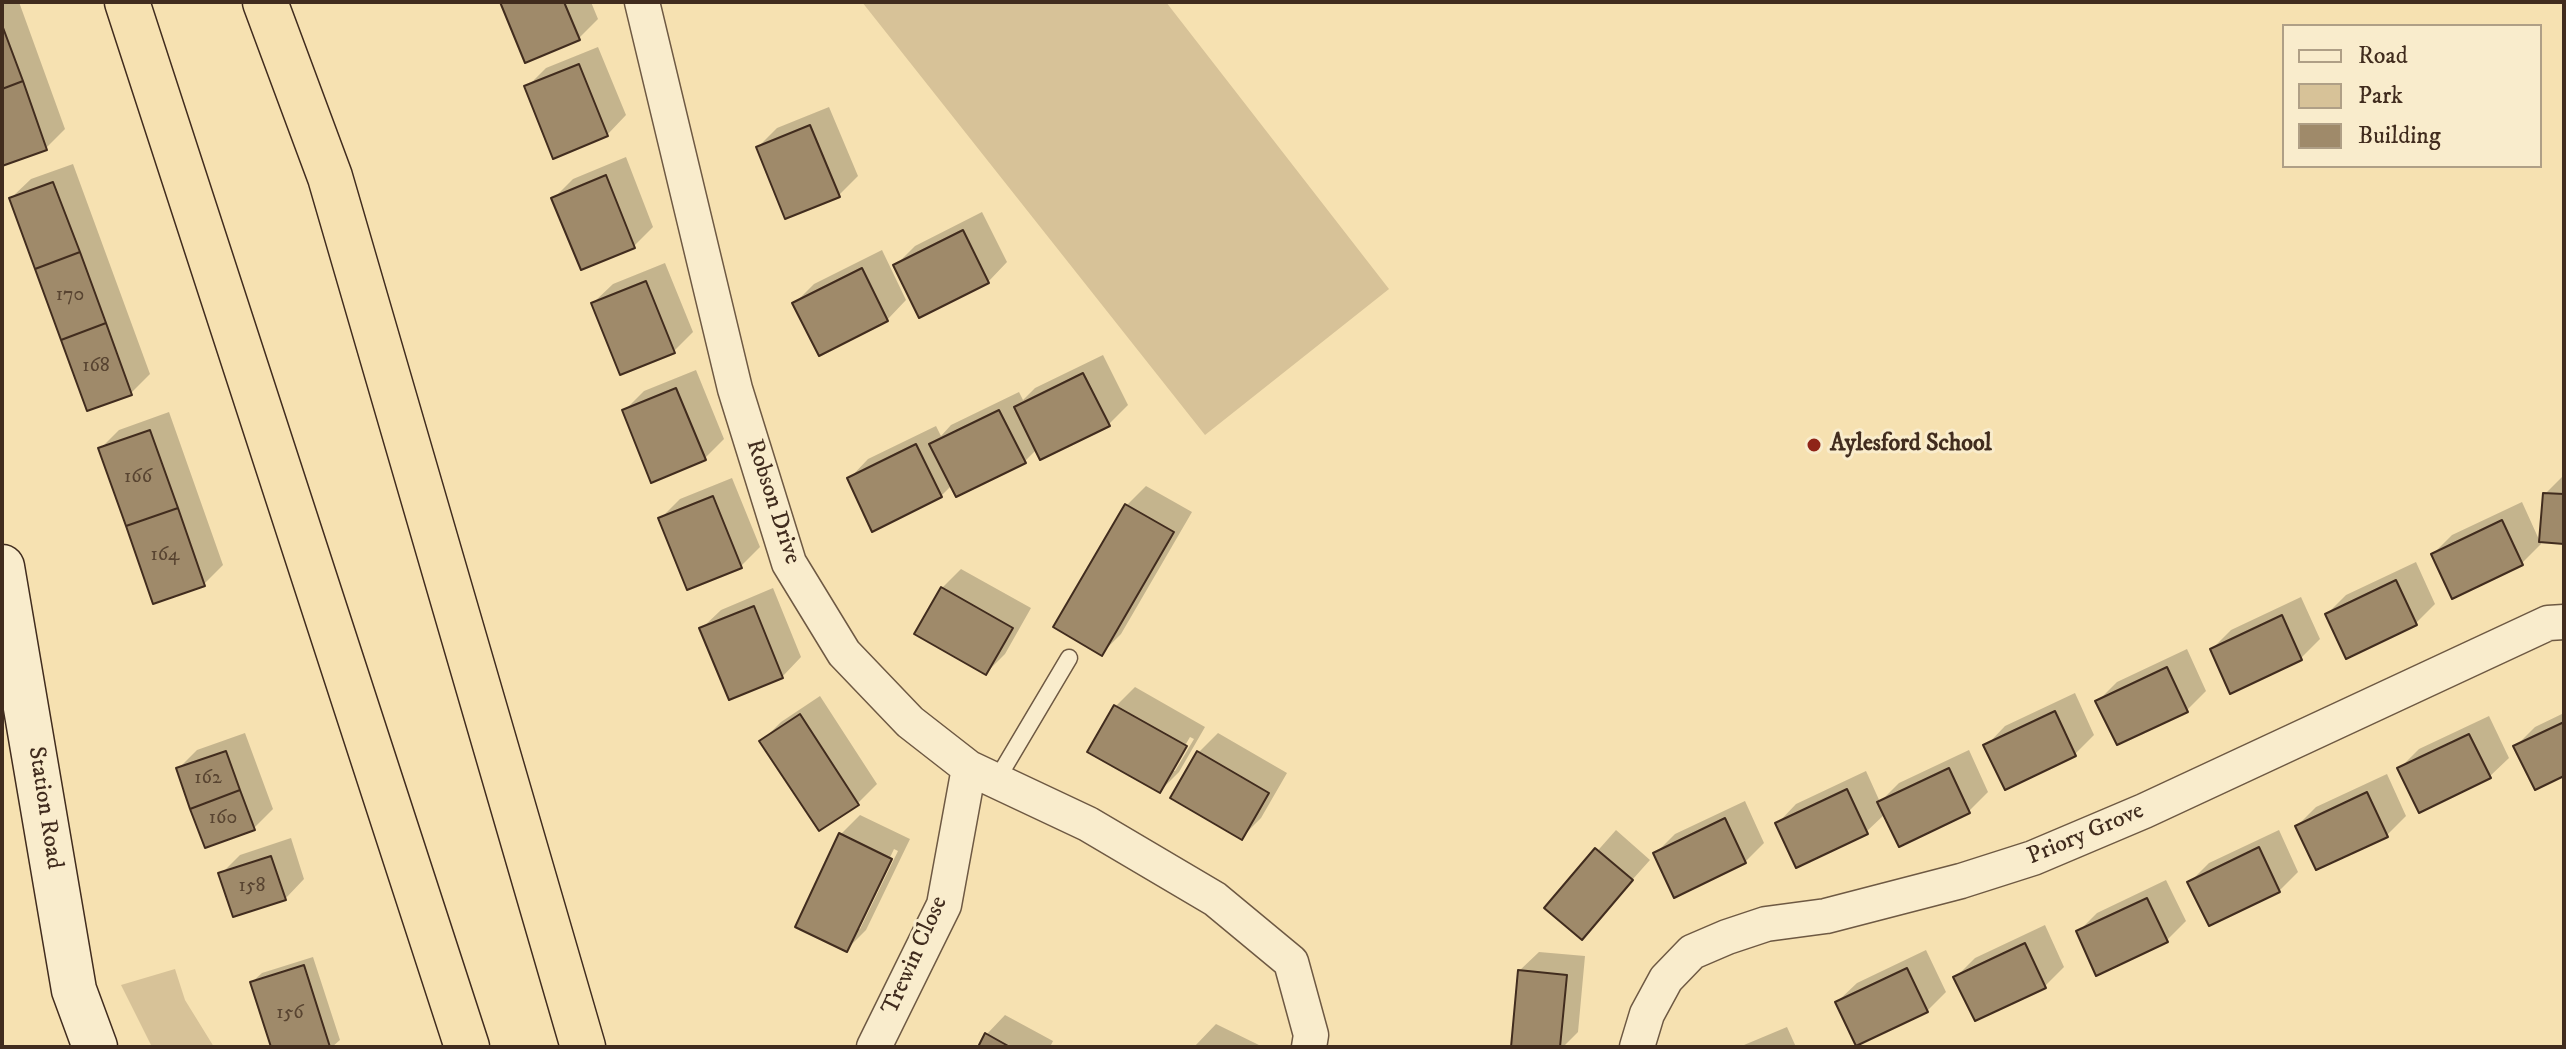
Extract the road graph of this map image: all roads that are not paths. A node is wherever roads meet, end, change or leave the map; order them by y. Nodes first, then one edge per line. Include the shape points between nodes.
1 (127, 2) edge
2 (265, 2) edge
3 (642, 2) edge
4 (2, 567) edge
5 (2564, 622) edge
6 (1069, 658) dead end
7 (982, 774) junction
8 (95, 1047) edge
9 (467, 1047) edge
10 (583, 1047) edge
11 (874, 1047) edge
12 (1309, 1047) edge
13 (1637, 1047) edge

1 - 9 highway
2 - 10 highway via 330,177
3 - 7 street, Robson Drive via 735,389 789,563 844,653 910,722
4 - 8 street, Station Road via 74,990
5 - 13 street, Priory Grove via 2548,623 2033,858 1826,916 1766,924 1692,952 1666,979
6 - 7 lane
7 - 11 street, Trewin Close via 944,905
7 - 12 street, Robson Drive via 1088,824 1215,899 1291,962 1311,1035

